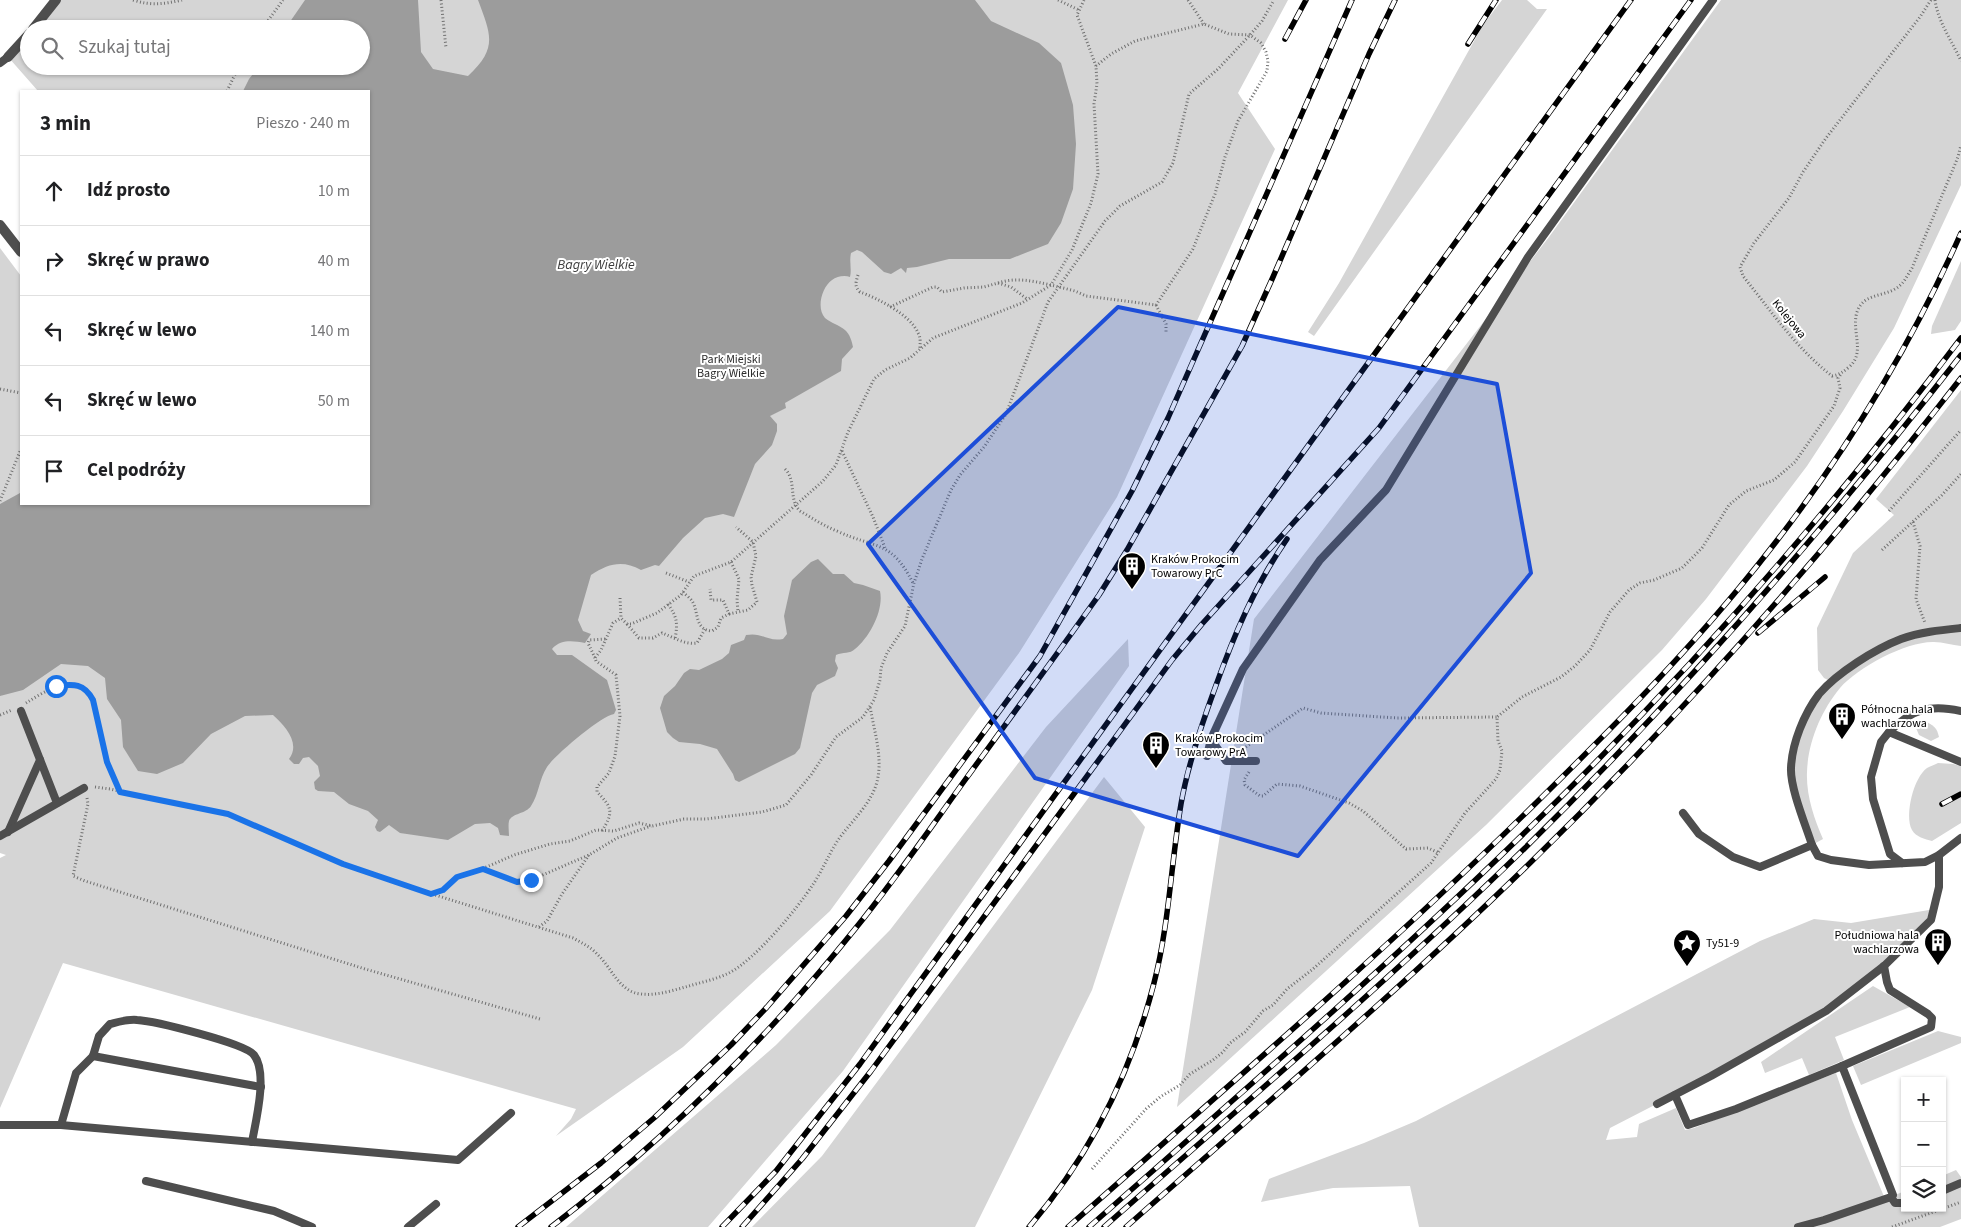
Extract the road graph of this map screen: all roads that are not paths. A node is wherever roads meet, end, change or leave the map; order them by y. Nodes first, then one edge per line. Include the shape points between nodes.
1 (56, 0) edge
2 (1713, 0) edge
3 (40, 20) edge
4 (20, 43) edge
5 (4, 60) edge
6 (0, 225) edge
7 (20, 251) edge
8 (1961, 628) edge
9 (1961, 711) edge
10 (20, 712) dead end
11 (1889, 732) junction
12 (1211, 739) junction
13 (1206, 756) dead end
14 (40, 760) junction
15 (1256, 761) road end
16 (1961, 762) edge
17 (84, 788) road end
18 (57, 803) junction
19 (1682, 813) dead end
20 (8, 832) junction
21 (0, 836) edge
22 (1961, 838) edge
23 (1812, 845) junction
24 (1939, 855) junction
25 (1902, 863) junction
26 (1884, 966) junction
27 (93, 1056) junction
28 (1842, 1066) junction
29 (261, 1087) junction
30 (1675, 1095) junction
31 (1657, 1104) dead end
32 (511, 1113) dead end
33 (0, 1125) edge
34 (61, 1125) junction
35 (252, 1142) junction
36 (146, 1181) dead end
37 (1961, 1184) edge
38 (1946, 1190) edge
39 (1891, 1197) junction
40 (436, 1204) dead end
41 (1901, 1204) edge
42 (312, 1227) edge
43 (408, 1227) edge
44 (1798, 1227) edge

1 - 3 street
2 - 12 lane via 1528,257 1386,490 1320,560 1248,661
4 - 5 street
6 - 7 street
8 - 23 lane via 1902,639 1875,651 1851,666 1820,694 1805,718 1795,745 1791,770
9 - 11 lane via 1942,707 1923,709 1900,721
10 - 14 lane
11 - 16 lane
11 - 25 lane via 1882,742 1871,777 1873,799 1890,854
12 - 13 lane
12 - 15 lane via 1226,761
14 - 18 lane
14 - 20 lane
17 - 18 lane
18 - 20 lane
19 - 23 lane via 1699,834 1733,857 1760,867
20 - 21 lane
22 - 24 lane
23 - 25 lane via 1818,856 1831,860 1869,865
24 - 25 lane via 1925,862
24 - 26 lane via 1939,887 1931,920
26 - 28 lane via 1890,990 1925,1010 1932,1023 1928,1029
26 - 30 lane via 1826,1012
27 - 29 lane
27 - 29 lane via 99,1036 110,1024 136,1020 241,1046 254,1055 262,1078
27 - 34 lane via 76,1073
28 - 30 lane via 1688,1125
28 - 39 lane via 1893,1192
29 - 35 lane
30 - 31 lane
32 - 35 lane via 458,1160
33 - 34 lane
34 - 35 lane
36 - 42 lane via 274,1211
37 - 38 lane
39 - 41 lane
39 - 44 lane
40 - 43 lane

